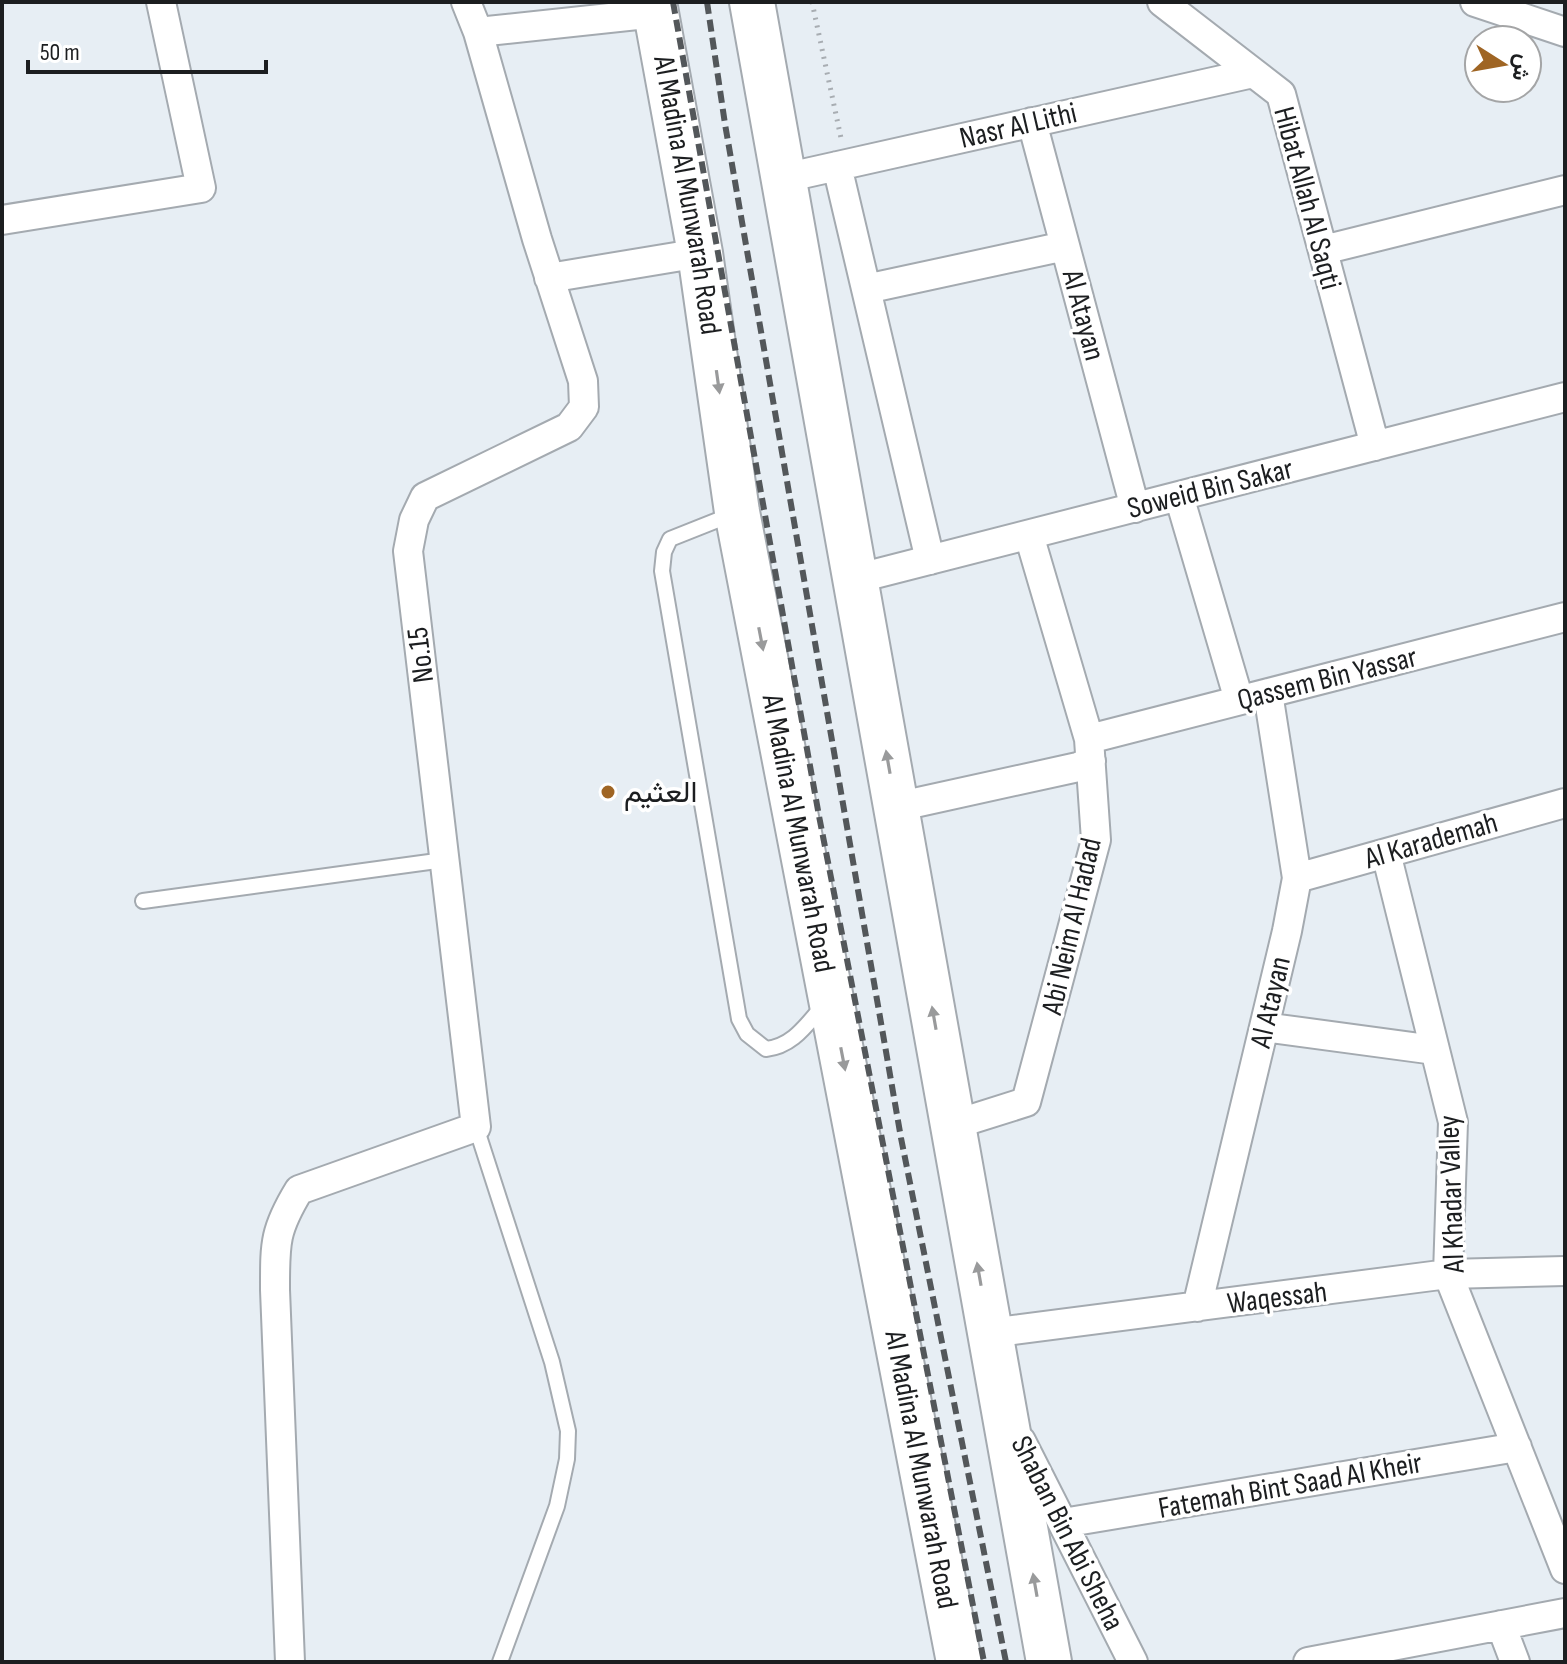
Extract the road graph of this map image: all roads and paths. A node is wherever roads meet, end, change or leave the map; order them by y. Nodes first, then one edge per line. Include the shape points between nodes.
1 (161, 2) edge
2 (466, 2) edge
3 (752, 2) edge
4 (812, 2) edge
5 (1162, 2) edge
6 (1475, 2) edge
7 (655, 8) edge
8 (478, 32) junction
9 (1565, 32) edge
10 (1253, 73) junction
11 (1032, 122) junction
12 (842, 165) junction
13 (784, 178) junction
14 (1565, 190) edge
15 (2, 220) edge
16 (1065, 246) junction
17 (1323, 250) junction
18 (700, 253) junction
19 (549, 278) junction
20 (866, 289) junction
21 (1565, 397) edge
22 (1375, 446) junction
23 (1179, 496) junction
24 (1135, 508) junction
25 (737, 512) junction
26 (1029, 535) junction
27 (930, 560) junction
28 (855, 579) junction
29 (1565, 617) edge
30 (1268, 693) junction
31 (1239, 700) junction
32 (1090, 750) junction
33 (1565, 803) edge
34 (896, 807) junction
35 (1386, 853) junction
36 (444, 860) junction
37 (1297, 878) junction
38 (143, 901) dead end
39 (831, 997) junction
40 (1264, 1027) junction
41 (1435, 1050) junction
42 (953, 1125) junction
43 (476, 1127) junction
44 (1565, 1271) edge
45 (1448, 1274) junction
46 (1197, 1307) junction
47 (990, 1333) junction
48 (1003, 1405) junction
49 (1517, 1447) junction
50 (1063, 1523) junction
51 (1565, 1569) edge
52 (1565, 1613) edge
53 (1501, 1625) junction
54 (1372, 1656) edge
55 (290, 1662) edge
56 (500, 1662) edge
57 (959, 1662) edge
58 (1049, 1662) edge
59 (1133, 1662) edge
60 (1308, 1662) edge
61 (1515, 1662) edge

1 - 15 street via 201,188
2 - 8 street, No.15
3 - 13 main road
4 - 12 path
5 - 10 street, Hibat Allah Al Saqti
6 - 9 street
7 - 8 street
7 - 18 main road, Al Madina Al Munwarah Road
8 - 19 street, No.15
10 - 11 street, Nasr Al Lithi
10 - 17 street, Hibat Allah Al Saqti via 1281,94
11 - 12 street, Nasr Al Lithi
11 - 16 street, Al Atayan
12 - 13 street, Nasr Al Lithi
12 - 20 street
13 - 28 main road
14 - 17 street
16 - 20 street
16 - 24 street, Al Atayan
17 - 22 street, Hibat Allah Al Saqti
18 - 19 street
18 -> 25 main road, Al Madina Al Munwarah Road
19 - 36 street, No.15 via 583,381 584,407 569,427 425,497 408,551
20 - 27 street
21 - 22 street, Soweid Bin Sakar
22 - 23 street, Soweid Bin Sakar
23 - 24 street, Soweid Bin Sakar
23 - 31 street
24 - 26 street, Soweid Bin Sakar
25 -> 39 main road, Al Madina Al Munwarah Road
25 - 39 lane via 670,539 662,571 739,1019 747,1034 766,1049 782,1047
26 - 27 street, Soweid Bin Sakar
26 - 32 street, Abi Neim Al Hadad
27 - 28 street, Soweid Bin Sakar
34 -> 28 main road
29 - 30 street, Qassem Bin Yassar
30 - 31 street, Qassem Bin Yassar
30 - 37 street, Al Atayan
31 - 32 street, Qassem Bin Yassar
32 - 34 street, Qassem Bin Yassar via 1078,767
32 - 42 street, Abi Neim Al Hadad via 1096,840 1026,1102
33 - 35 street, Al Karademah
42 -> 34 main road
35 - 37 street, Al Karademah
35 - 41 street, Al Khadar Valley
36 - 38 lane
36 - 43 street, No.15
37 - 40 street, Al Atayan
39 -> 57 main road, Al Madina Al Munwarah Road
40 - 41 street
40 - 46 street, Al Atayan
41 - 45 street, Al Khadar Valley via 1453,1122
47 -> 42 main road
43 - 55 street via 299,1190 275,1239
43 - 56 lane via 552,1362 568,1431 557,1506
44 - 45 street, Waqessah
45 - 46 street, Waqessah
45 - 49 street, Al Khadar Valley
46 - 47 street, Waqessah
47 - 48 main road
48 - 50 street, Shaban Bin Abi Sheha
58 -> 48 main road
49 - 50 street, Fatemah Bint Saad Al Kheir
49 - 51 street, Al Khadar Valley
50 - 59 street, Shaban Bin Abi Sheha
52 - 53 street
53 - 54 street
53 - 61 street
54 - 60 street

